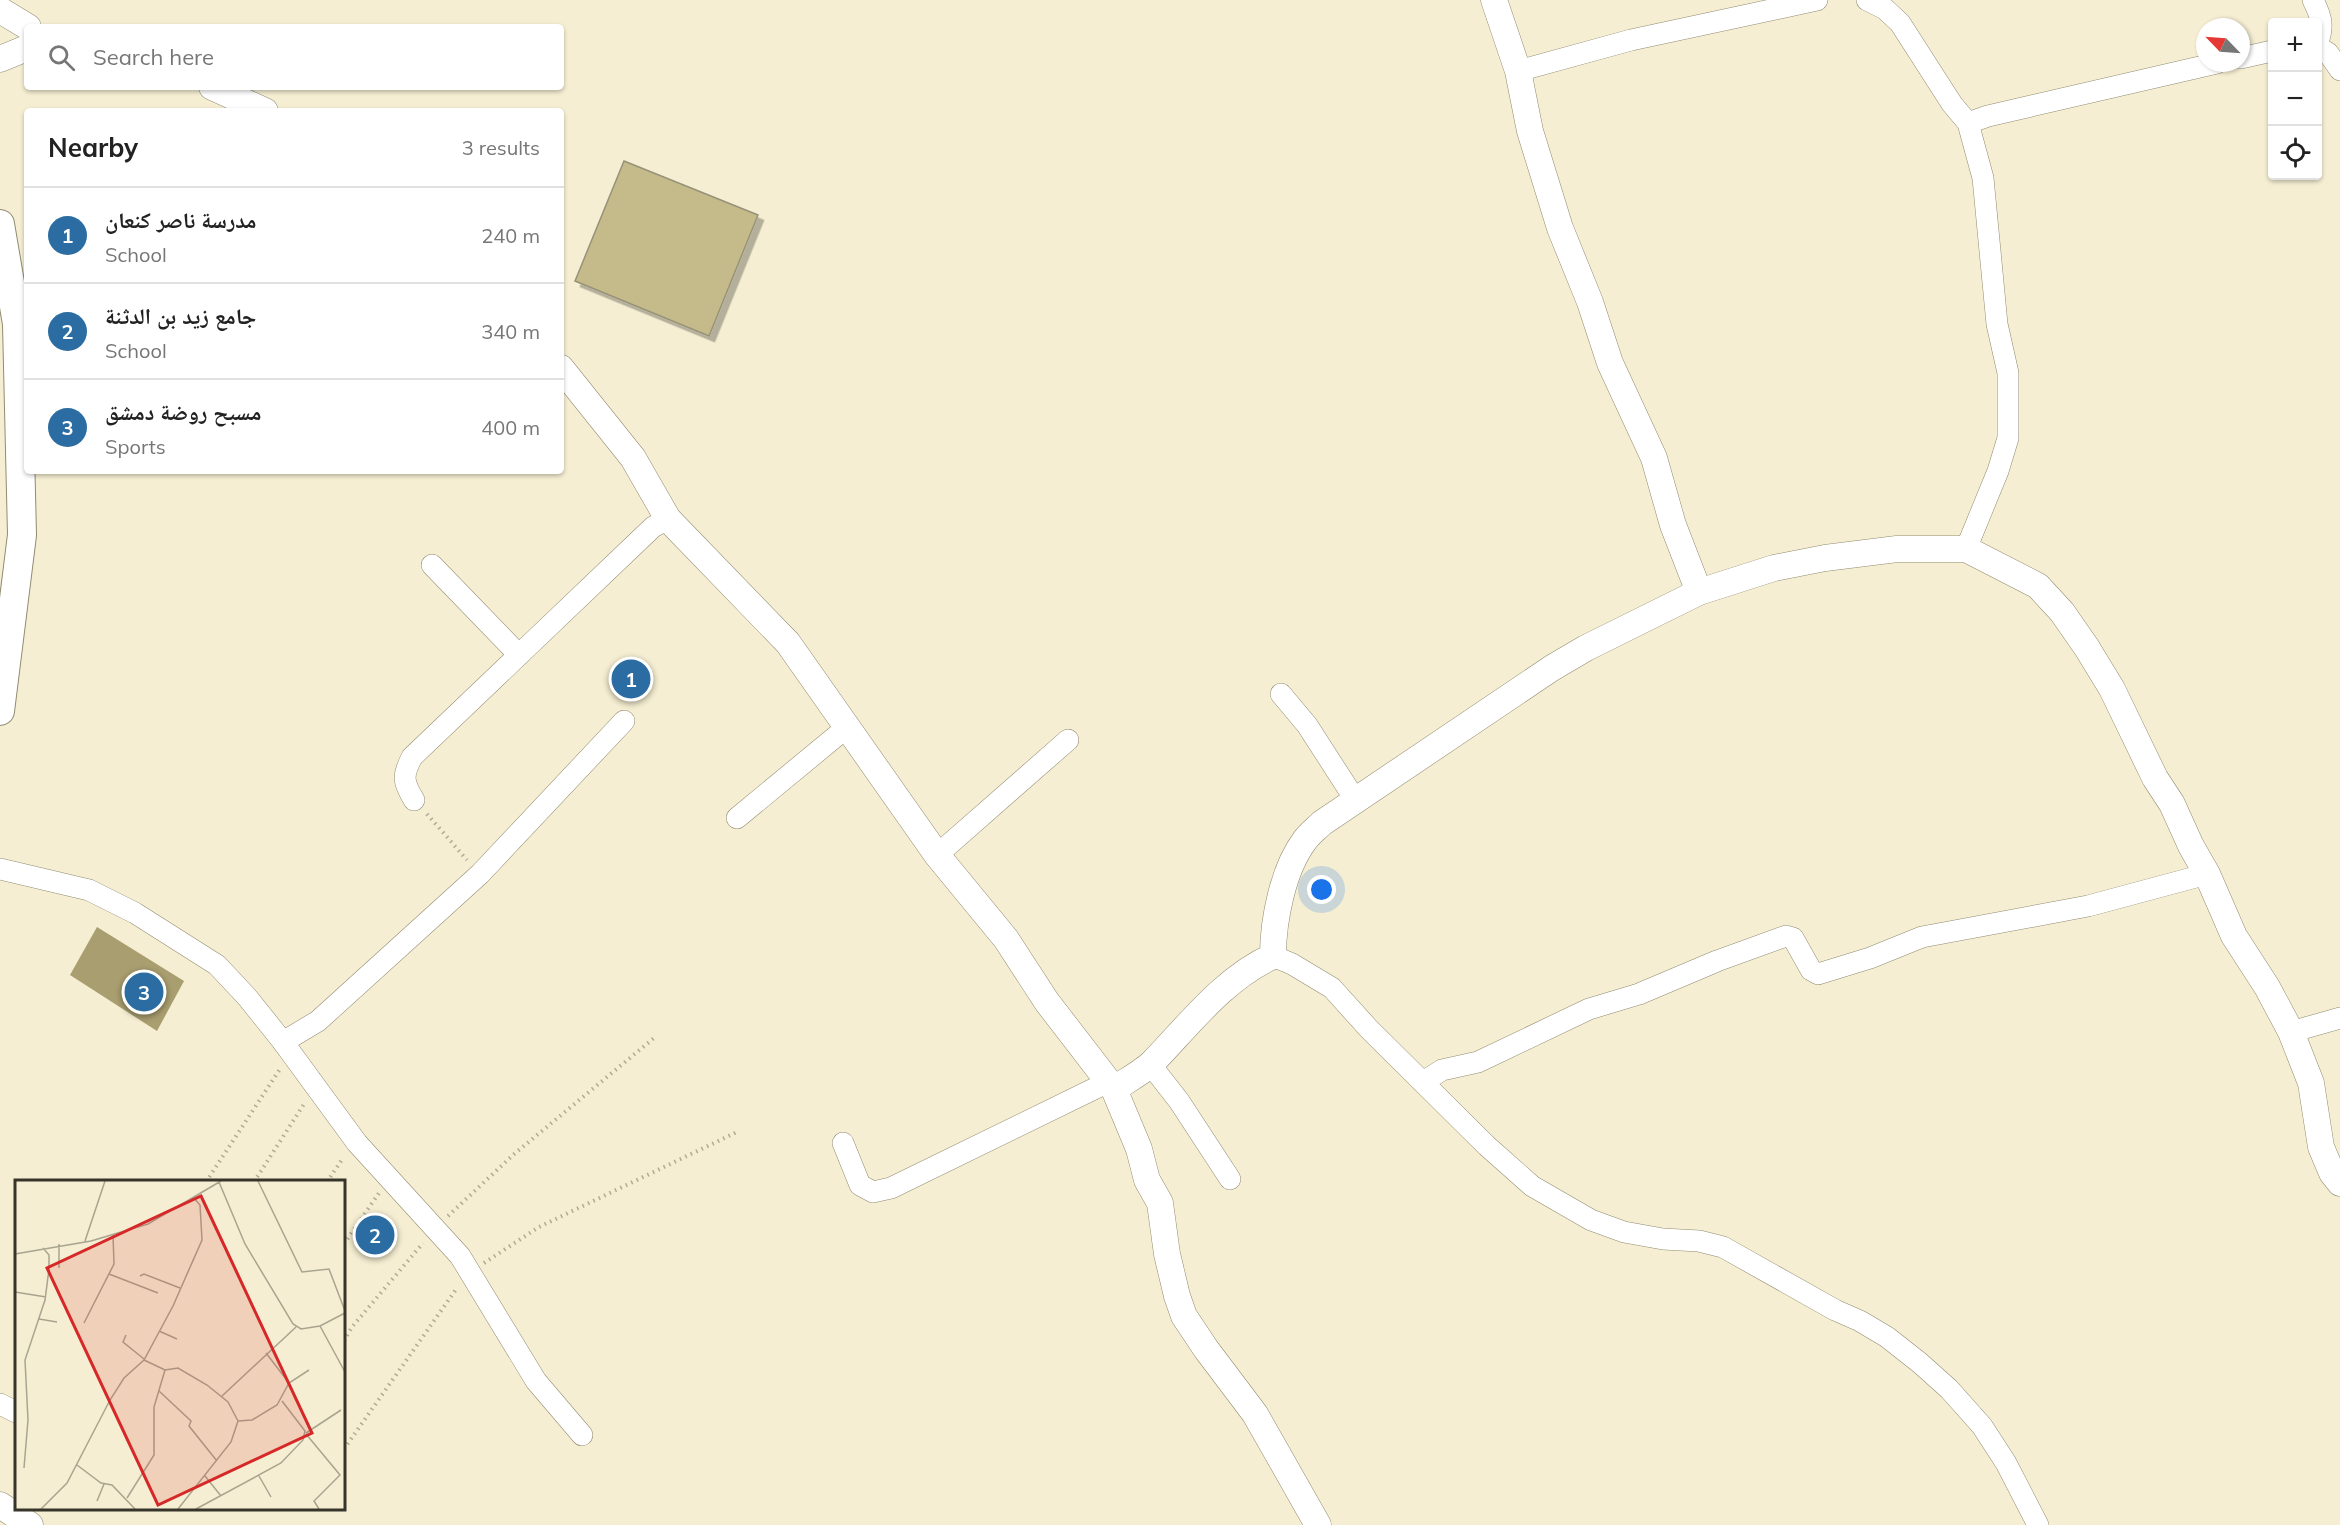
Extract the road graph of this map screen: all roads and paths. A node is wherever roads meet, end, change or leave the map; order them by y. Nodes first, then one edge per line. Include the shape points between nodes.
1 (1494, 0) edge
2 (1817, 0) edge
3 (1867, 0) edge
4 (2313, 0) edge
5 (0, 10) edge
6 (24, 25) edge
7 (24, 49) edge
8 (2268, 52) edge
9 (2329, 52) edge
10 (2250, 56) edge
11 (0, 59) edge
12 (2196, 68) edge
13 (1518, 71) junction
14 (218, 90) edge
15 (258, 108) edge
16 (1968, 123) junction
17 (0, 224) edge
18 (564, 372) edge
19 (668, 519) junction
20 (1966, 549) junction
21 (432, 565) dead end
22 (1700, 592) junction
23 (519, 655) junction
24 (1281, 694) dead end
25 (0, 711) edge
26 (624, 721) dead end
27 (846, 728) junction
28 (1068, 740) dead end
29 (414, 800) joint
30 (1356, 801) junction
31 (737, 818) dead end
32 (937, 855) junction
33 (0, 869) edge
34 (480, 874) junction
35 (2207, 874) junction
36 (1273, 956) junction
37 (2340, 1018) edge
38 (2291, 1032) junction
39 (654, 1038) dead end
40 (288, 1048) junction
41 (1150, 1064) junction
42 (1423, 1082) junction
43 (1111, 1086) junction
44 (319, 1089) junction
45 (737, 1132) dead end
46 (357, 1143) junction
47 (843, 1143) dead end
48 (392, 1179) junction
49 (1230, 1179) dead end
50 (207, 1180) edge
51 (255, 1180) edge
52 (328, 1180) edge
53 (2340, 1184) edge
54 (434, 1230) junction
55 (345, 1243) edge
56 (471, 1272) junction
57 (345, 1339) edge
58 (0, 1404) edge
59 (15, 1412) edge
60 (582, 1435) dead end
61 (345, 1448) edge
62 (0, 1505) edge
63 (30, 1525) edge
64 (1318, 1525) edge
65 (2038, 1525) edge

1 - 13 street
2 - 13 street via 1631,40
3 - 16 street via 1900,23
4 - 9 street via 2322,16
5 - 6 street
7 - 11 street
8 - 10 street
12 - 16 street
13 - 22 street via 1530,131 1560,228 1610,363 1654,458 1673,525
14 - 15 street
16 - 20 street via 1983,178 1997,324 2008,373 2008,438
17 - 25 main road via 17,324 22,535
18 - 19 street via 633,458
19 - 23 street via 653,528
19 - 27 street via 788,644
20 - 22 street via 1897,549 1825,558 1774,568
20 - 35 street via 2038,586 2062,612 2112,689
21 - 23 street
22 - 30 street via 1586,648
23 - 29 street via 412,757 405,770 405,786
24 - 30 street via 1307,725
26 - 34 street
27 - 31 street
27 - 32 street
28 - 32 street
29 - 34 path
30 - 36 street via 1322,824 1296,853 1273,933
32 - 43 street via 1006,939 1047,1002
33 - 40 street via 89,890 135,913 217,965
34 - 40 street
35 - 38 street via 2234,936
35 - 42 street via 2088,906 1922,937 1818,974 1811,970 1793,938 1786,936 1639,994 1589,1009 1478,1062 1442,1070
36 - 41 street via 1253,965 1230,983
36 - 42 street via 1332,988
37 - 38 street
38 - 53 street via 2311,1083 2321,1147
39 - 54 path via 513,1155
40 - 44 street
40 - 50 path via 280,1069
41 - 43 street
41 - 49 street
42 - 65 street via 1510,1168 1561,1204 1624,1232 1723,1247 1887,1338 1949,1389 1982,1426
43 - 47 street via 891,1188 873,1192 860,1185
43 - 64 street via 1160,1203 1167,1254 1184,1316 1255,1414
44 - 46 street
44 - 51 path via 307,1099
45 - 56 path via 538,1227
46 - 48 street
46 - 52 path
48 - 54 street
48 - 55 path
54 - 56 street
54 - 57 path
56 - 60 street via 536,1381
56 - 61 path
58 - 59 street
62 - 63 street

